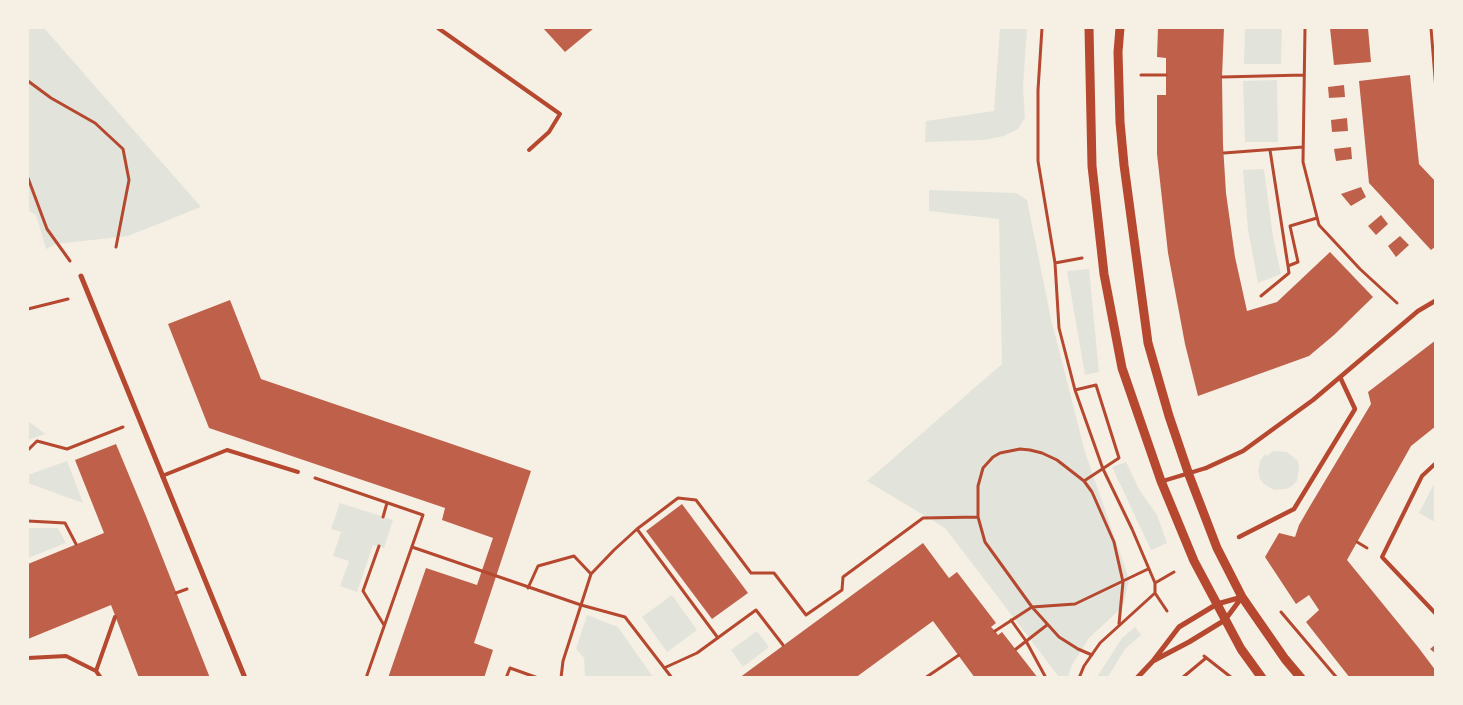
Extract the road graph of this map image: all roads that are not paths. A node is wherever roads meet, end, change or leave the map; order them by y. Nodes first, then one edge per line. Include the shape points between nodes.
1 (438, 28) edge
2 (1089, 28) edge
3 (1120, 28) edge
4 (529, 150) dead end
5 (81, 276) road end
6 (1435, 301) edge
7 (1340, 377) junction
8 (1436, 463) edge
9 (1206, 468) joint
10 (298, 472) road end
11 (1189, 475) junction
12 (162, 476) junction
13 (1161, 481) junction
14 (1239, 537) dead end
15 (1242, 597) junction
16 (1218, 604) junction
17 (1436, 614) edge
18 (115, 617) dead end
19 (1225, 620) junction
20 (28, 658) edge
21 (1153, 661) junction
22 (96, 671) junction
23 (101, 678) edge
24 (245, 678) edge
25 (1137, 678) edge
26 (1262, 678) edge
27 (1301, 678) edge

1 - 4 lane via 560,114 549,132
2 - 13 street via 1092,166 1104,274 1122,368
3 - 11 street via 1120,122 1148,343
5 - 12 street
6 - 7 street
7 - 9 street via 1243,450
7 - 14 street via 1355,409 1294,509
8 - 17 lane via 1422,476 1382,557
9 - 11 lane
10 - 12 lane via 227,450
11 - 13 lane
11 - 15 street via 1217,548
12 - 24 street
13 - 16 street via 1194,561
15 - 16 street
15 - 19 street
15 - 27 street
16 - 19 street
16 - 21 street via 1179,627
18 - 22 lane
19 - 21 street
19 - 26 street
20 - 22 lane via 66,656
21 - 25 street
22 - 23 lane

